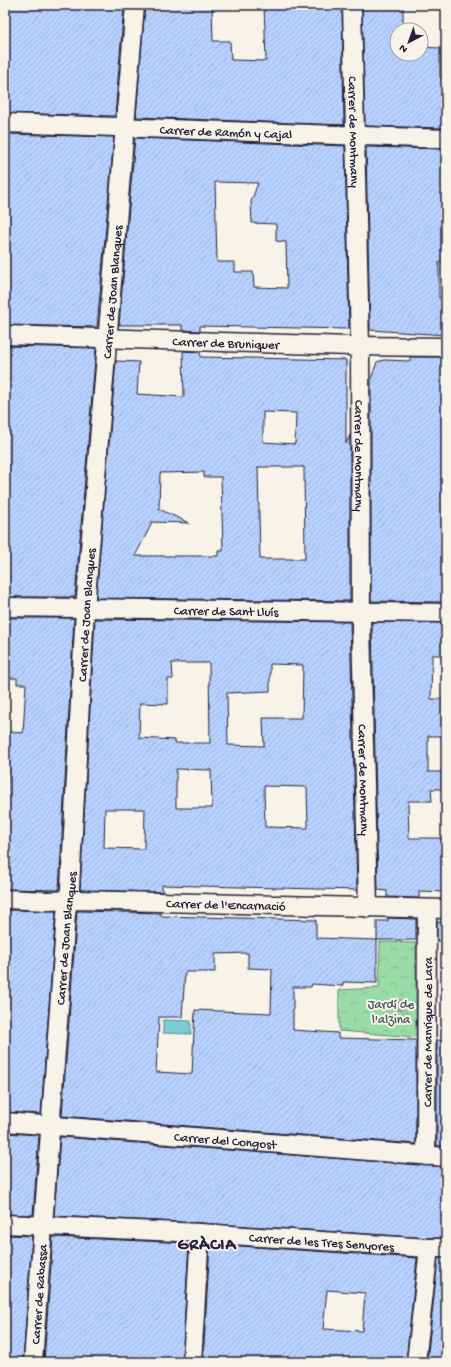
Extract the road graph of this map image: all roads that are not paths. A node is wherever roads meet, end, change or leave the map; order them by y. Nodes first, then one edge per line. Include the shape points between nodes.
1 (135, 5) edge
2 (352, 5) edge
3 (5, 123) edge
4 (126, 128) junction
5 (355, 136) junction
6 (446, 139) edge
7 (5, 336) edge
8 (108, 338) junction
9 (360, 346) junction
10 (446, 347) edge
11 (5, 607) edge
12 (85, 609) junction
13 (361, 612) junction
14 (446, 613) edge
15 (5, 899) edge
16 (68, 900) junction
17 (368, 908) junction
18 (427, 909) junction
19 (446, 909) edge
20 (5, 1122) edge
21 (49, 1126) junction
22 (426, 1156) junction
23 (446, 1157) edge
24 (5, 1224) edge
25 (43, 1226) junction
26 (200, 1233) junction
27 (437, 1248) edge
28 (33, 1362) edge
29 (192, 1362) edge
30 (416, 1362) edge

1 - 4 street, Carrer de Joan Blanques
2 - 5 street, Carrer de Montmany
3 - 4 street, Carrer de Ramón y Cajal
4 - 5 street, Carrer de Ramón y Cajal
4 - 8 street, Carrer de Joan Blanques
5 - 6 street, Carrer de Ramón y Cajal
5 - 9 street, Carrer de Montmany
7 - 8 street, Carrer de Bruniquer
8 - 9 street, Carrer de Bruniquer
8 - 12 street, Carrer de Joan Blanques
9 - 10 street, Carrer de Bruniquer
9 - 13 street, Carrer de Montmany
11 - 12 street, Carrer de Sant Lluís
12 - 13 street, Carrer de Sant Lluís
12 - 16 street, Carrer de Joan Blanques
13 - 14 street, Carrer de Sant Lluís
13 - 17 street, Carrer de Montmany
15 - 16 street, Carrer de l'Encarnació
16 - 17 street, Carrer de l'Encarnació
16 - 21 street, Carrer de Joan Blanques
17 - 18 street, Carrer de l'Encarnació
18 - 19 street, Carrer de l'Encarnació
18 - 22 street, Carrer de Manrique de Lara
20 - 21 street, Carrer del Congost
21 - 22 street, Carrer del Congost
21 - 25 street, Carrer de Joan Blanques
22 - 23 street, Carrer del Congost
24 - 25 street, Carrer de les Tres Senyores
25 - 26 street, Carrer de les Tres Senyores
25 - 28 street, Carrer de Rabassa
26 - 27 street, Carrer de les Tres Senyores
26 - 29 street
27 - 30 street

